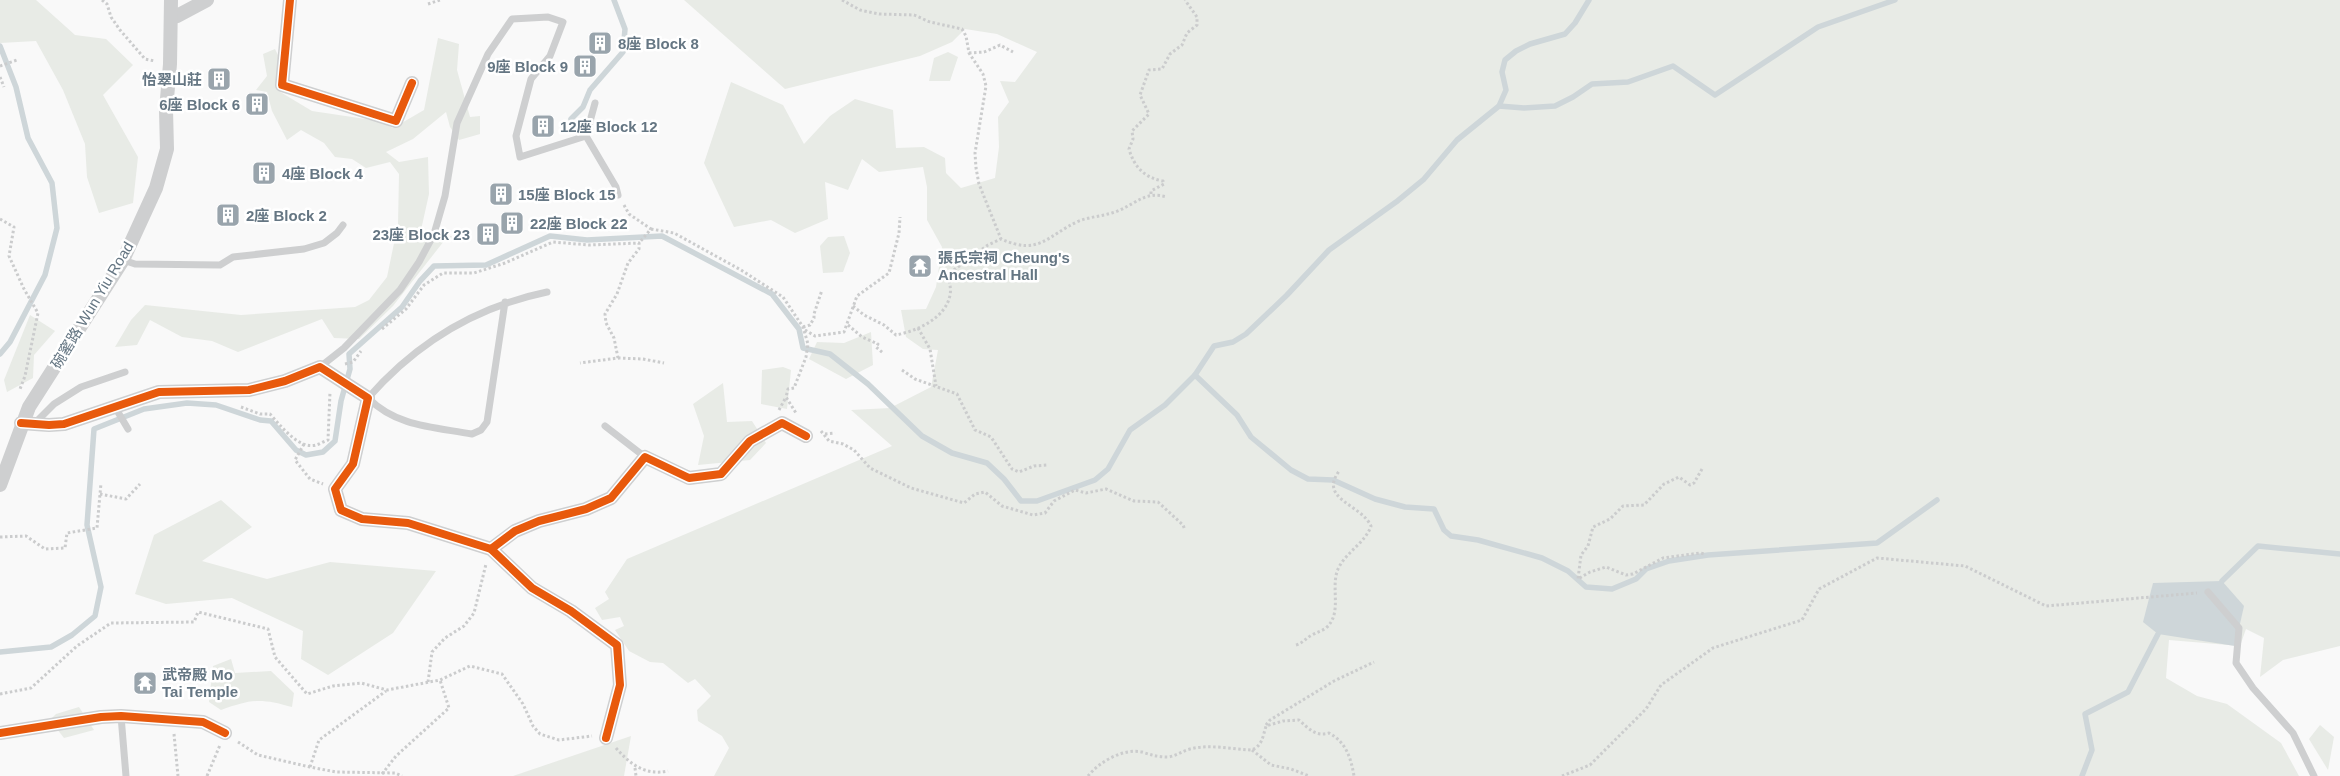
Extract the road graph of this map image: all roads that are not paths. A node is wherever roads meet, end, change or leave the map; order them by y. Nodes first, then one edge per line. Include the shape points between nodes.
1 (171, 0) edge
2 (207, 0) edge
3 (290, 0) edge
4 (171, 17) junction
5 (412, 83) dead end
6 (595, 103) dead end
7 (586, 136) junction
8 (618, 195) road end
9 (343, 225) dead end
10 (123, 260) junction
11 (547, 292) dead end
12 (505, 302) junction
13 (325, 371) junction
14 (125, 372) dead end
15 (368, 398) junction
16 (115, 407) junction
17 (126, 423) dead end
18 (28, 424) junction
19 (604, 426) dead end
20 (812, 432) road end
21 (645, 458) junction
22 (0, 485) edge
23 (491, 549) junction
24 (2208, 592) road end
25 (121, 716) junction
26 (0, 732) edge
27 (225, 733) road end
28 (606, 738) road end
29 (126, 776) edge
30 (2314, 776) edge

1 - 4 street, 碗窰路 Wun Yiu Road
2 - 4 street
3 - 5 street via 282,85 396,121
4 - 10 street, 碗窰路 Wun Yiu Road via 165,157 156,188
6 - 7 lane
7 - 8 lane
7 - 13 lane via 520,157 516,136 531,79 550,56 563,22 548,17 512,19 488,54 457,123 434,234 400,290
9 - 10 lane via 337,233 317,245 232,257 220,265 135,264
10 - 18 street, 碗窰路 Wun Yiu Road via 29,407
11 - 12 lane
12 - 15 lane via 460,322 420,348
12 - 15 lane via 487,422 482,430 472,434 409,424 386,414
13 - 15 street
13 - 16 street via 249,390 159,392
14 - 18 lane via 81,387
15 - 23 street via 353,464 335,489 341,510 362,519 408,523
16 - 17 lane
16 - 18 street via 64,424
18 - 22 street, 碗窰路 Wun Yiu Road
19 - 21 lane
20 - 21 street via 782,423 750,441 721,474 689,478
21 - 23 street via 611,498 515,531
23 - 28 street via 532,588 617,645 620,685
24 - 30 lane via 2239,628 2236,663 2292,733
25 - 26 street
25 - 27 street via 203,722
25 - 29 lane

